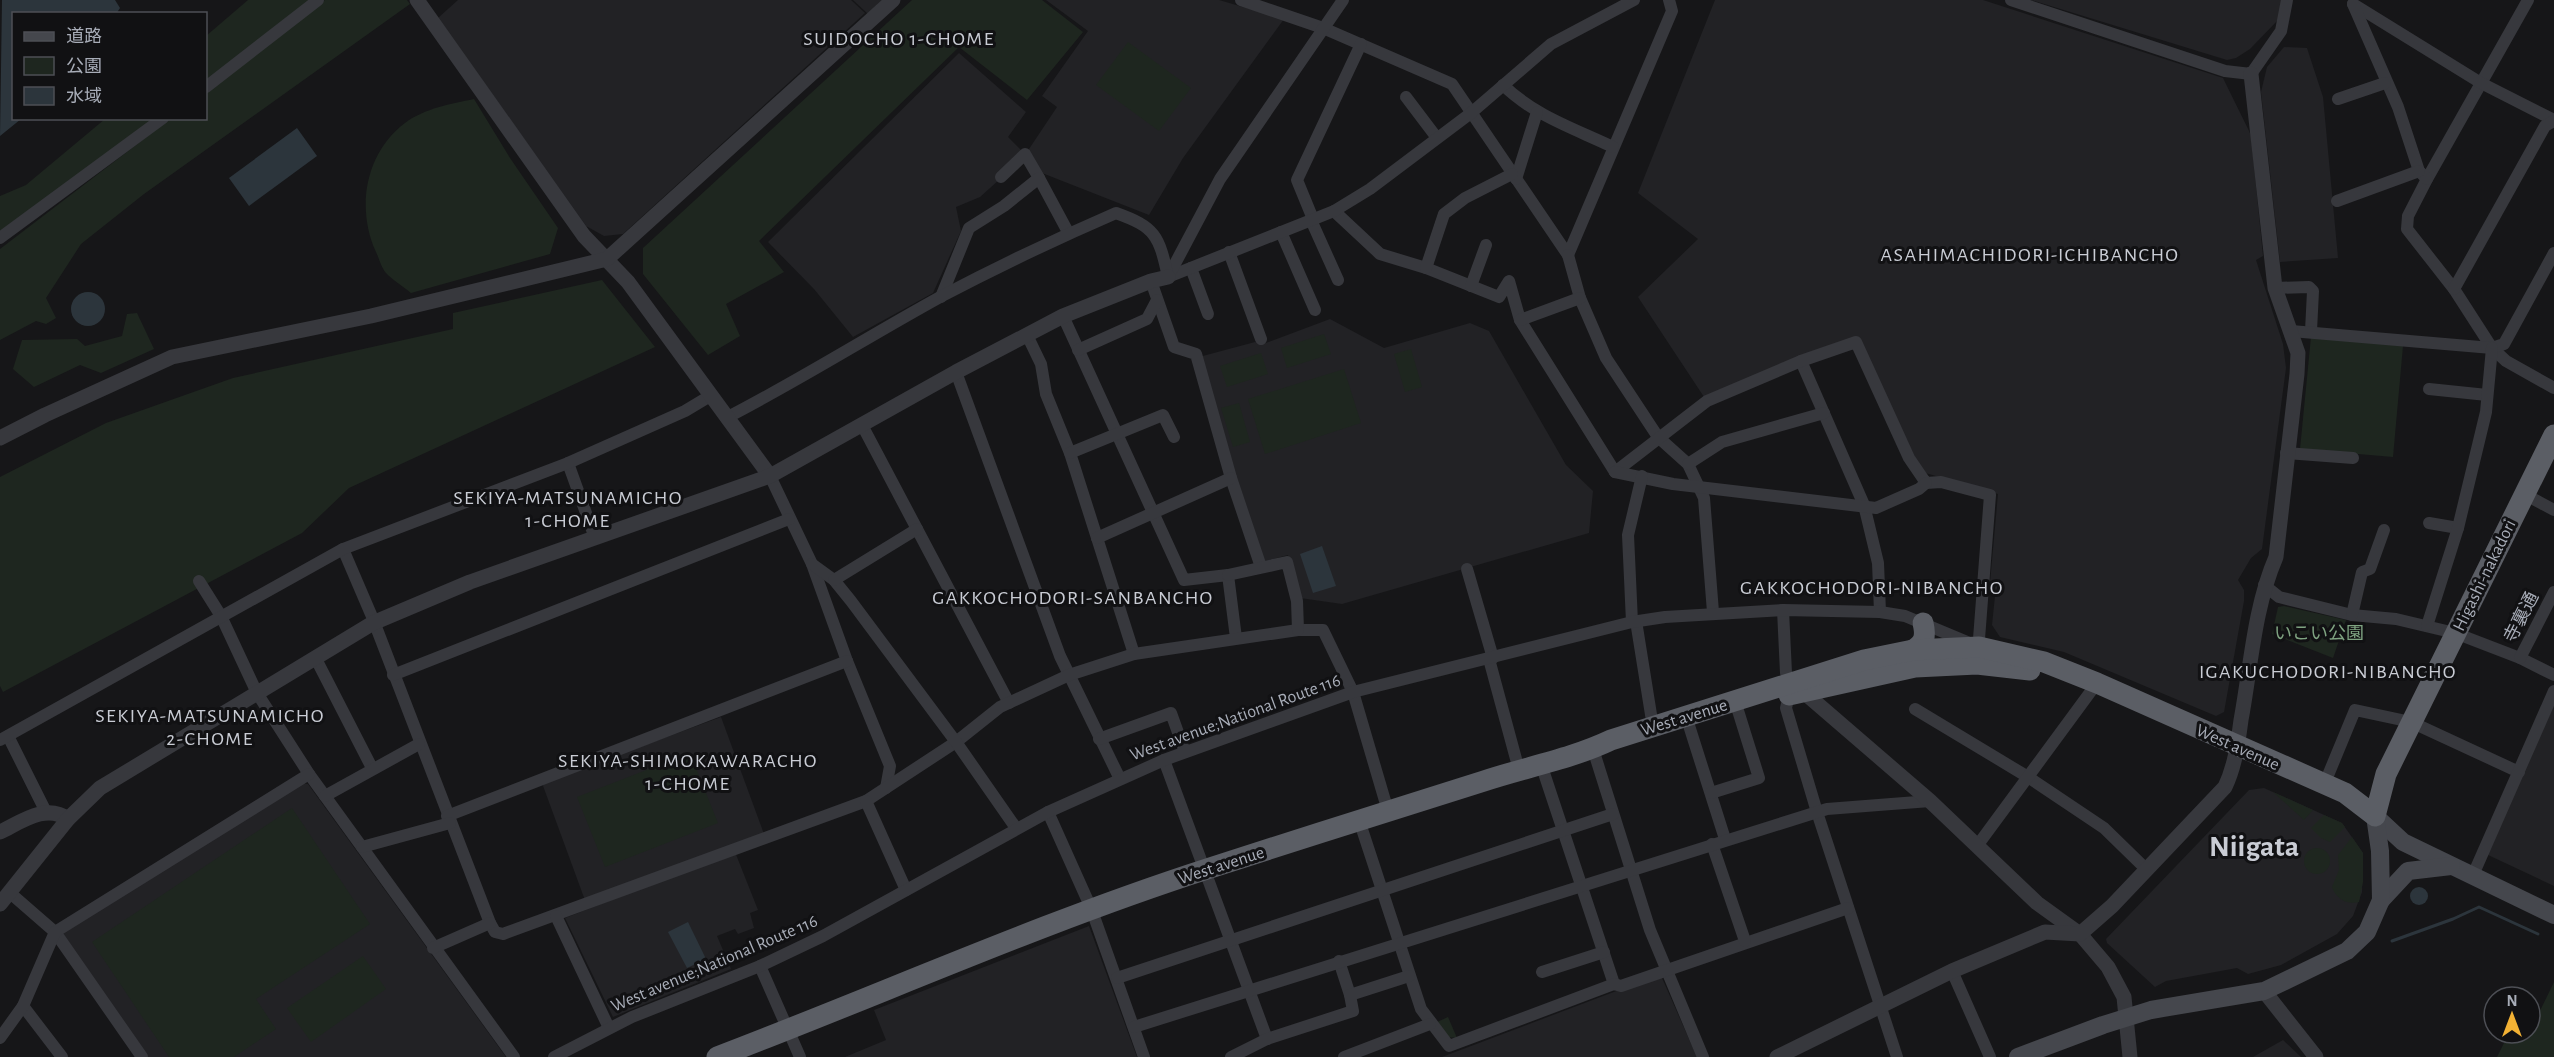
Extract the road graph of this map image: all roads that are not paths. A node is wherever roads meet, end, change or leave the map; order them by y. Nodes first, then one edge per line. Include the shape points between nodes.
1 (318, 0) edge
2 (417, 0) edge
3 (893, 0) edge
4 (1241, 0) edge
5 (1343, 0) edge
6 (1634, 0) edge
7 (1669, 0) edge
8 (2010, 0) edge
9 (2287, 0) edge
10 (2528, 0) edge
11 (2355, 2) edge
12 (1262, 3) edge
13 (1323, 28) junction
14 (1361, 44) junction
15 (2251, 74) junction
16 (2385, 83) junction
17 (2481, 83) junction
18 (207, 86) edge
19 (1503, 86) junction
20 (1406, 97) dead end
21 (2338, 99) dead end
22 (1537, 112) junction
23 (1471, 113) junction
24 (161, 120) edge
25 (2554, 120) edge
26 (1437, 138) junction
27 (1613, 147) junction
28 (2423, 175) junction
29 (1514, 176) junction
30 (1001, 177) dead end
31 (1039, 177) junction
32 (2337, 201) dead end
33 (1334, 211) junction
34 (1312, 219) junction
35 (1068, 232) junction
36 (1281, 232) junction
37 (0, 238) edge
38 (1486, 245) dead end
39 (1229, 252) junction
40 (2554, 253) edge
41 (1568, 255) junction
42 (607, 260) junction
43 (1191, 268) junction
44 (1426, 268) junction
45 (1168, 277) junction
46 (1338, 280) dead end
47 (1150, 281) junction
48 (1471, 286) junction
49 (2275, 288) junction
50 (2454, 289) junction
51 (941, 297) junction
52 (1580, 298) junction
53 (1157, 300) junction
54 (1316, 310) dead end
55 (1208, 314) dead end
56 (1063, 316) junction
57 (1520, 320) junction
58 (2291, 331) junction
59 (2311, 331) junction
60 (1027, 335) junction
61 (1261, 339) dead end
62 (2492, 348) junction
63 (1078, 350) junction
64 (1801, 361) junction
65 (956, 372) junction
66 (2554, 388) edge
67 (2429, 389) dead end
68 (2487, 395) junction
69 (710, 396) junction
70 (1824, 413) junction
71 (726, 418) junction
72 (862, 425) junction
73 (1117, 432) junction
74 (2554, 435) edge
75 (1174, 437) dead end
76 (1658, 437) junction
77 (0, 438) edge
78 (1070, 453) junction
79 (2286, 453) junction
80 (2353, 458) dead end
81 (568, 463) junction
82 (1688, 464) junction
83 (1615, 472) junction
84 (770, 476) junction
85 (1642, 476) junction
86 (1231, 478) junction
87 (1926, 483) junction
88 (1700, 488) junction
89 (2524, 494) junction
90 (1864, 505) junction
91 (2554, 510) edge
92 (1153, 513) junction
93 (789, 519) junction
94 (2429, 523) dead end
95 (2458, 528) junction
96 (917, 529) junction
97 (2384, 530) dead end
98 (595, 538) junction
99 (1097, 538) junction
100 (343, 549) junction
101 (812, 564) junction
102 (1261, 567) junction
103 (1467, 569) dead end
104 (1228, 575) junction
105 (834, 580) junction
106 (199, 581) dead end
107 (2264, 585) junction
108 (2554, 592) edge
109 (1783, 610) junction
110 (1713, 612) junction
111 (1880, 612) junction
112 (2352, 615) junction
113 (221, 616) junction
114 (1634, 622) junction
115 (373, 623) junction
116 (1923, 623) junction
117 (2427, 626) junction
118 (1298, 630) junction
119 (2455, 633) junction
120 (1236, 638) junction
121 (1913, 650) junction
122 (1134, 654) junction
123 (1978, 655) junction
124 (315, 657) junction
125 (1490, 658) junction
126 (2520, 658) junction
127 (848, 661) junction
128 (393, 675) junction
129 (1069, 675) junction
130 (2554, 675) edge
131 (2097, 683) junction
132 (1795, 690) junction
133 (2554, 691) edge
134 (1353, 692) junction
135 (257, 693) junction
136 (1735, 701) junction
137 (1009, 703) junction
138 (1915, 709) dead end
139 (1686, 716) junction
140 (2410, 722) junction
141 (1653, 727) junction
142 (4, 738) edge
143 (1099, 739) junction
144 (956, 742) junction
145 (419, 744) junction
146 (2237, 748) junction
147 (1593, 749) junction
148 (1185, 752) junction
149 (1164, 760) junction
150 (1542, 764) junction
151 (372, 768) junction
152 (1519, 770) junction
153 (2519, 772) junction
154 (309, 774) junction
155 (2028, 777) junction
156 (1120, 779) junction
157 (2324, 785) junction
158 (886, 788) junction
159 (1711, 794) junction
160 (325, 796) junction
161 (866, 801) junction
162 (1930, 801) junction
163 (1388, 811) junction
164 (46, 812) junction
165 (1048, 812) junction
166 (1816, 812) junction
167 (1612, 814) junction
168 (2375, 816) junction
169 (68, 819) junction
170 (449, 819) junction
171 (1359, 820) junction
172 (1016, 828) junction
173 (1564, 831) junction
174 (0, 832) edge
175 (1725, 839) junction
176 (1712, 844) junction
177 (1977, 846) junction
178 (362, 847) junction
179 (2453, 866) junction
180 (2145, 869) junction
181 (1205, 870) junction
182 (1631, 870) junction
183 (2473, 874) junction
184 (1583, 886) junction
185 (906, 890) junction
186 (1381, 892) junction
187 (4, 898) edge
188 (2381, 900) junction
189 (1091, 908) junction
190 (1848, 908) junction
191 (2554, 915) edge
192 (556, 916) junction
193 (490, 923) junction
194 (55, 932) junction
195 (2080, 934) junction
196 (1232, 941) junction
197 (1745, 941) junction
198 (1398, 943) junction
199 (434, 948) junction
200 (1604, 952) junction
201 (1339, 961) junction
202 (760, 966) junction
203 (1665, 969) junction
204 (1952, 971) junction
205 (1542, 972) dead end
206 (1409, 976) junction
207 (1117, 978) junction
208 (1614, 984) junction
209 (1247, 990) junction
210 (2264, 991) junction
211 (1350, 995) junction
212 (23, 1006) junction
213 (1881, 1007) junction
214 (2128, 1017) junction
215 (1430, 1024) junction
216 (1134, 1027) junction
217 (609, 1028) junction
218 (788, 1030) junction
219 (0, 1038) edge
220 (1267, 1039) junction
221 (62, 1057) edge
222 (142, 1057) edge
223 (514, 1057) edge
224 (554, 1057) edge
225 (717, 1057) edge
226 (800, 1057) edge
227 (1144, 1057) edge
228 (1232, 1057) edge
229 (1344, 1057) edge
230 (1703, 1057) edge
231 (1777, 1057) edge
232 (1897, 1057) edge
233 (1990, 1057) edge
234 (2018, 1057) edge
235 (2130, 1057) edge
236 (2316, 1057) edge

1 - 18 street
2 - 42 street via 584,236
3 - 42 street
4 - 12 street
5 - 13 street
6 - 19 street via 1551,44
7 - 27 street via 1672,11
8 - 15 street via 2225,70
9 - 15 street via 2281,31
10 - 17 street
11 - 16 street
11 - 17 street
12 - 13 street
13 - 14 street
13 - 45 street via 1220,179
14 - 23 street via 1452,84
14 - 34 street via 1297,180
15 - 49 street
16 - 21 street
16 - 28 street
17 - 25 street
17 - 28 street
19 - 22 street
19 - 23 street
20 - 26 street
22 - 27 street
22 - 29 street
23 - 26 street
23 - 29 street
24 - 37 street
25 - 50 street via 2545,126
26 - 33 street
27 - 41 street
28 - 32 street
28 - 50 street via 2407,230
29 - 41 street
29 - 44 street via 1465,198 1443,214
30 - 31 street via 1025,154
31 - 35 street
31 - 51 street via 969,228
33 - 34 street
33 - 44 street via 1380,254
34 - 36 street
34 - 46 street
35 - 45 street via 1116,213 1147,225 1163,252
35 - 51 street
36 - 39 street
36 - 54 street
38 - 48 street
39 - 43 street
39 - 61 street
40 - 62 street via 2504,344
41 - 52 street
42 - 69 street via 628,282
42 - 77 street via 371,316 172,357
43 - 45 street
43 - 55 street
44 - 48 street
45 - 47 street
47 - 53 street
47 - 56 street
48 - 57 street via 1499,297 1509,281
49 - 58 street
49 - 59 street via 2309,287 2313,291
50 - 62 street
51 - 71 street
52 - 57 street
52 - 76 street via 1606,358
53 - 63 street via 1147,319
53 - 86 street via 1174,347 1196,354
56 - 60 street
56 - 63 street
57 - 83 street
58 - 59 street
58 - 79 street via 2298,353
59 - 62 street
60 - 65 street
60 - 78 street via 1041,364 1046,394
62 - 66 street via 2506,361
62 - 68 street
63 - 73 street
64 - 70 street
64 - 76 street via 1707,401
64 - 87 street via 1856,342 1909,458
65 - 72 street
65 - 129 street via 1031,583
67 - 68 street
68 - 95 street
69 - 71 street
69 - 81 street
70 - 82 street via 1722,442
70 - 90 street
71 - 84 street
72 - 84 street
72 - 96 street
73 - 75 street via 1163,415
73 - 78 street
73 - 92 street
74 - 89 highway, Higashi-nakadori
76 - 82 street
76 - 83 street
78 - 99 street
79 - 80 street
79 - 107 street via 2276,557
81 - 98 street
81 - 100 street
82 - 88 street
83 - 85 street
84 - 93 street
84 - 98 street
85 - 88 street
85 - 114 street via 1628,535
86 - 92 street
86 - 102 street
87 - 90 street via 1876,508
87 - 123 street via 1941,482 1990,495
88 - 90 street
88 - 110 street
89 - 91 street
89 - 119 highway, Higashi-nakadori
90 - 111 street via 1878,563
92 - 99 street
92 - 104 street via 1184,580
93 - 101 street
93 - 128 street
94 - 95 street
95 - 117 street
96 - 105 street
96 - 137 street
97 - 112 street via 2370,569 2362,573
98 - 115 street via 470,582
99 - 122 street
100 - 113 street
100 - 115 street
101 - 105 street
101 - 127 street
102 - 104 street
102 - 118 street via 1287,561 1297,601
103 - 125 street
104 - 120 street
105 - 144 street
106 - 113 street
107 - 112 street via 2279,597
107 - 146 street
108 - 126 street, 寺裏通
109 - 110 street, West avenue;National Route 116
109 - 111 street, West avenue;National Route 116
109 - 132 street via 1786,673
110 - 114 street, West avenue;National Route 116
111 - 116 street, West avenue;National Route 116
112 - 117 street
113 - 135 street
113 - 142 street
114 - 125 street, West avenue;National Route 116
114 - 141 street
115 - 124 street
115 - 128 street
116 - 121 highway via 1922,645
116 - 123 street, West avenue;National Route 116
117 - 119 street
118 - 120 street
118 - 134 street via 1323,630
119 - 126 street
119 - 140 highway, Higashi-nakadori
120 - 122 street
121 - 123 highway, West avenue
121 - 132 highway, West avenue via 1822,671
122 - 129 street
123 - 131 highway, West avenue via 2044,662
123 - 132 highway, West avenue
124 - 135 street
124 - 151 street
125 - 134 street, West avenue;National Route 116
125 - 152 street
126 - 130 street
127 - 158 street via 890,766
127 - 170 street
128 - 145 street
129 - 137 street
129 - 143 street
131 - 146 highway, West avenue
131 - 155 street
132 - 136 highway, West avenue
132 - 162 street
132 - 166 street via 1786,708
133 - 153 street
134 - 148 street, West avenue;National Route 116
134 - 163 street
135 - 154 street
135 - 169 street via 100,788
136 - 139 highway, West avenue
136 - 159 street via 1759,778
137 - 144 street
138 - 155 street
139 - 141 highway, West avenue
139 - 159 street
140 - 153 street
140 - 157 street via 2355,710
140 - 168 highway, Higashi-nakadori via 2386,774
141 - 147 highway, West avenue
142 - 164 street
143 - 148 street via 1172,713
143 - 156 street
144 - 158 street
144 - 172 street
145 - 151 street
145 - 170 street
146 - 157 highway, West avenue
146 - 180 street via 2225,788
147 - 150 highway, West avenue
147 - 167 street
148 - 149 street, West avenue;National Route 116
149 - 156 street, West avenue;National Route 116
149 - 181 street
150 - 152 highway, West avenue
150 - 173 street
151 - 160 street
152 - 163 highway, West avenue
153 - 183 street
154 - 160 street
154 - 194 street
155 - 177 street
155 - 180 street via 2104,828
156 - 165 street, West avenue;National Route 116
157 - 168 highway, West avenue via 2345,794
158 - 161 street
159 - 175 street
160 - 178 street
161 - 185 street
161 - 192 street
162 - 166 street
162 - 177 street
163 - 171 highway, West avenue
164 - 169 street via 58,811
164 - 174 street
165 - 172 street, West avenue;National Route 116
165 - 189 street
166 - 175 street
166 - 190 street
167 - 173 street
167 - 182 street
168 - 179 main road via 2403,842
168 - 188 main road
169 - 187 street
170 - 178 street
170 - 193 street
171 - 181 highway, West avenue
171 - 186 street
172 - 185 street, West avenue;National Route 116
173 - 184 street
173 - 186 street
175 - 176 street
176 - 182 street
176 - 197 street
177 - 195 street via 2037,903
178 - 199 street
179 - 183 main road
179 - 188 main road via 2408,871
180 - 195 street
181 - 189 highway, West avenue
181 - 196 street
182 - 184 street
182 - 203 street
183 - 191 main road
184 - 198 street
184 - 200 street
185 - 202 street, West avenue;National Route 116
186 - 196 street
186 - 198 street
187 - 194 street
188 - 210 main road via 2372,924 2357,944
189 - 207 street
189 - 218 highway, West avenue
190 - 197 street
190 - 213 street
192 - 193 street via 503,934 495,932
192 - 217 street
193 - 199 street
194 - 212 street
194 - 222 street
195 - 204 street via 2045,932
195 - 214 street via 2115,979
196 - 207 street
196 - 209 street
197 - 203 street
198 - 201 street
198 - 206 street
199 - 223 street
200 - 205 street
200 - 208 street
201 - 209 street
201 - 211 street
202 - 217 street, West avenue;National Route 116
202 - 218 street
203 - 208 street via 1621,986
203 - 230 street
204 - 213 street
204 - 233 street
206 - 211 street
206 - 215 street
207 - 216 street
208 - 215 street via 1449,1046
209 - 216 street
209 - 220 street
210 - 214 main road
210 - 236 street
211 - 220 street via 1353,1011
212 - 219 street
212 - 221 street
213 - 231 street
213 - 232 street
214 - 234 main road
214 - 235 street
215 - 229 street
216 - 227 street
217 - 224 street, West avenue;National Route 116
218 - 225 highway, West avenue
218 - 226 street
220 - 228 street

